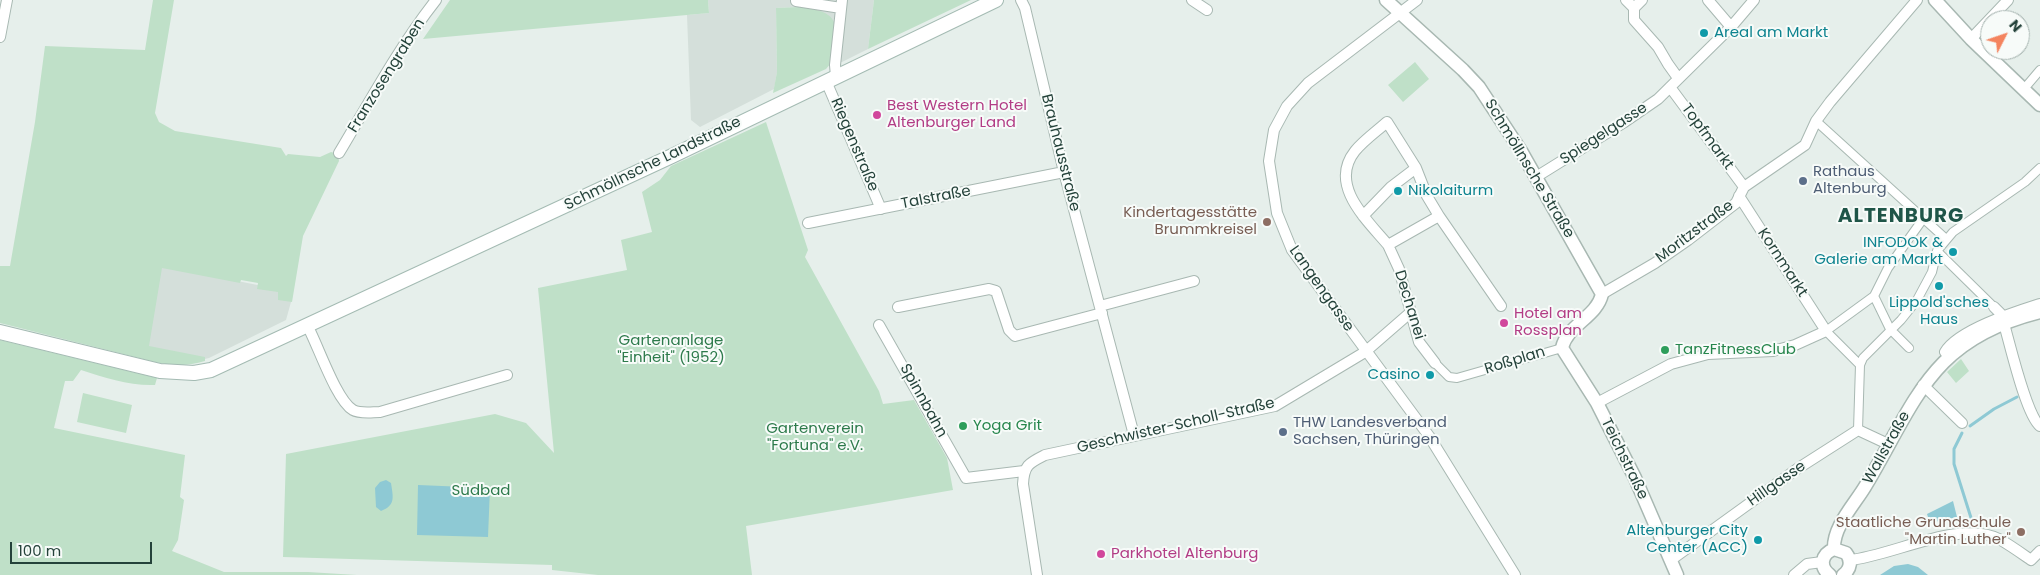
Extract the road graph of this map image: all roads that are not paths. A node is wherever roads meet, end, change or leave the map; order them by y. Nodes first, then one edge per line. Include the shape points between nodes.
1 (436, 0) edge
2 (996, 0) edge
3 (1021, 0) edge
4 (1192, 0) edge
5 (1386, 0) edge
6 (1416, 0) edge
7 (1626, 0) edge
8 (1642, 0) edge
9 (1708, 0) edge
10 (1754, 0) edge
11 (1917, 0) edge
12 (1935, 0) edge
13 (2008, 0) edge
14 (796, 1) dead end
15 (841, 4) edge
16 (4, 5) edge
17 (1634, 8) junction
18 (1207, 10) dead end
19 (1399, 12) junction
20 (1731, 27) junction
21 (0, 37) edge
22 (1971, 39) junction
23 (2040, 70) edge
24 (831, 78) junction
25 (1678, 78) junction
26 (1670, 87) junction
27 (2023, 90) junction
28 (2040, 105) edge
29 (1812, 118) junction
30 (339, 153) dead end
31 (1416, 168) junction
32 (2040, 168) edge
33 (1064, 172) junction
34 (1536, 177) junction
35 (1741, 192) junction
36 (881, 209) junction
37 (1363, 216) junction
38 (1439, 216) junction
39 (1924, 219) junction
40 (808, 224) dead end
41 (1946, 239) junction
42 (1388, 245) junction
43 (1937, 251) junction
44 (1194, 281) dead end
45 (1602, 294) junction
46 (1874, 296) junction
47 (2040, 304) edge
48 (1500, 306) dead end
49 (898, 307) dead end
50 (1994, 307) joint
51 (1101, 309) junction
52 (1411, 312) junction
53 (2040, 312) edge
54 (2003, 320) junction
55 (307, 325) junction
56 (879, 325) dead end
57 (1890, 329) junction
58 (1826, 331) junction
59 (0, 332) edge
60 (1562, 348) junction
61 (1909, 348) dead end
62 (1365, 352) junction
63 (1949, 357) junction
64 (1435, 363) joint
65 (1860, 364) junction
66 (508, 375) dead end
67 (1923, 385) junction
68 (1597, 404) junction
69 (1962, 423) dead end
70 (2040, 426) edge
71 (1858, 430) junction
72 (1134, 435) junction
73 (1888, 444) junction
74 (1024, 471) junction
75 (1834, 549) junction
76 (2040, 550) edge
77 (1671, 560) junction
78 (1850, 560) junction
79 (1822, 562) junction
80 (1036, 575) edge
81 (1514, 575) edge
82 (1677, 575) edge
83 (1794, 575) edge
84 (1830, 575) edge
85 (1843, 575) edge

1 - 30 street, Franzosengraben via 387,70
2 - 24 main road, Schmöllnsche Landstraße
3 - 33 street, Brauhausstraße
4 - 18 street
5 - 19 street, Schmöllnsche Straße
6 - 19 street, Langengasse
7 - 17 street
8 - 17 street
9 - 20 street
10 - 20 street, Spiegelgasse
11 - 29 street via 1830,102
12 - 22 street
13 - 22 street
14 - 15 street
15 - 24 street
16 - 21 street
17 - 25 street via 1634,20 1658,46
19 - 34 street, Schmöllnsche Straße via 1479,87
19 - 62 street, Langengasse via 1308,83 1287,106 1274,130 1269,160 1277,213 1292,250
20 - 25 street, Spiegelgasse
22 - 27 street
23 - 27 street
24 - 36 street, Riegenstraße
24 - 55 main road, Schmöllnsche Landstraße via 672,156
25 - 26 street, Spiegelgasse
26 - 34 street, Spiegelgasse via 1630,119
26 - 35 street, Topfmarkt
27 - 28 street
29 - 35 street, Moritzstraße via 1805,145
29 - 39 street
31 - 37 street via 1391,187
31 - 37 street, Dechanei via 1387,122 1359,146 1350,159 1346,184 1350,197
31 - 38 street
32 - 41 street
33 - 36 street, Talstraße
33 - 51 street, Brauhausstraße
34 - 45 street, Schmöllnsche Straße
35 - 45 street, Moritzstraße via 1736,203 1688,240
35 - 58 street, Kornmarkt
36 - 40 street, Talstraße
37 - 42 street, Dechanei
38 - 42 street
38 - 48 street
39 - 41 street
39 - 46 street via 1888,268
41 - 43 street
42 - 52 street, Dechanei via 1399,269
43 - 50 street
43 - 57 street via 1932,272 1917,300
44 - 51 street
45 - 60 street, Roßplan via 1600,302 1568,334
46 - 57 street
46 - 58 street
47 - 54 street
49 - 51 street via 989,289 996,291 1009,330 1015,336
50 - 54 street
51 - 72 street, Brauhausstraße
52 - 62 street, Geschwister-Scholl-Straße
52 - 64 street, Dechanei via 1419,342
53 - 54 street, Wallstraße
54 - 63 street, Wallstraße
54 - 63 street via 1949,344 1945,352
54 - 70 street via 2025,394
55 - 59 main road, Schmöllnsche Landstraße via 211,370 194,374 160,371
55 - 66 street via 342,400 354,411 380,412
56 - 74 street, Spinnbahn via 966,478
57 - 61 street
57 - 65 street
58 - 65 street
58 - 68 street via 1773,351 1708,354 1671,364
60 - 64 street, Roßplan via 1457,378 1449,377
60 - 68 street, Teichstraße
62 - 72 street, Geschwister-Scholl-Straße via 1275,406
62 - 81 street, Langengasse via 1429,436
63 - 67 street, Wallstraße
65 - 71 street
67 - 69 street
67 - 73 street, Wallstraße
68 - 77 street, Teichstraße via 1635,478
71 - 73 street
71 - 77 street, Hillgasse via 1797,469
72 - 74 street, Geschwister-Scholl-Straße via 1045,455 1031,462
73 - 75 street, Wallstraße via 1837,531
74 - 80 street
75 - 78 street via 1846,553
75 - 79 street
76 - 78 street via 2031,560 1998,539 1975,533 1935,538 1864,559
77 - 82 street, Teichstraße
78 - 85 street
79 - 83 street via 1807,564
79 - 84 street

